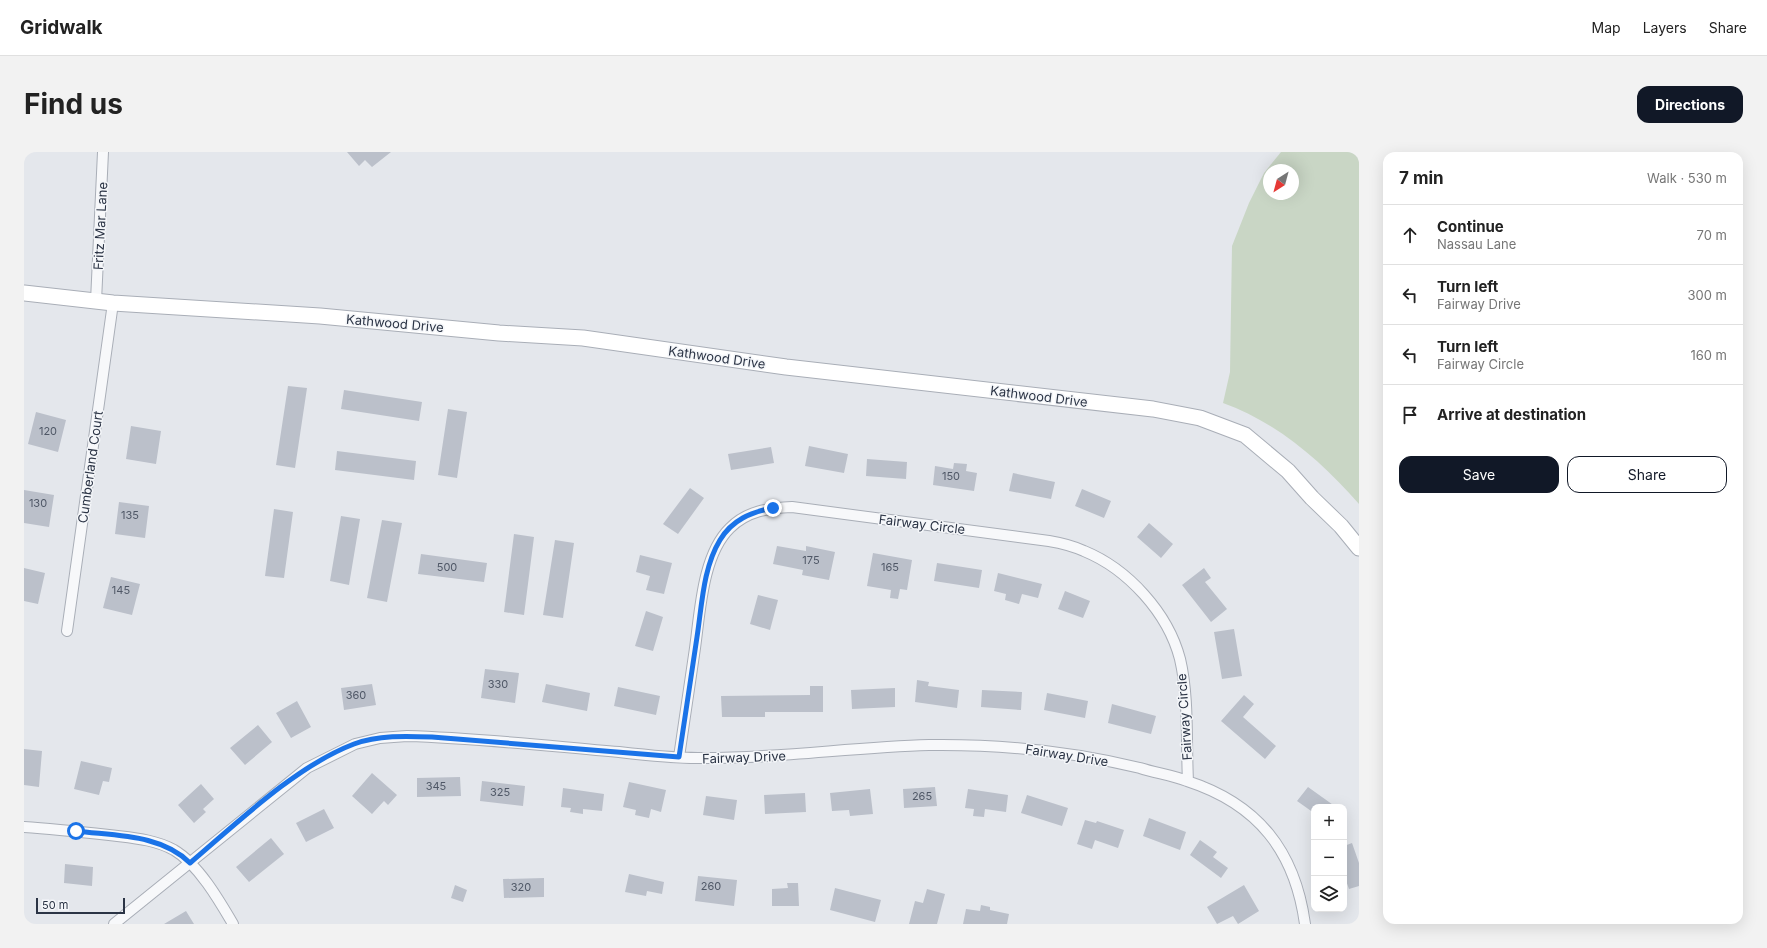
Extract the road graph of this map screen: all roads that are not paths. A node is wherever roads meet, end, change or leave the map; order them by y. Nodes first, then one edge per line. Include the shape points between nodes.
1 (102, 152) edge
2 (24, 293) edge
3 (96, 301) junction
4 (113, 303) junction
5 (1359, 548) edge
6 (67, 631) dead end
7 (679, 757) junction
8 (1188, 781) junction
9 (24, 827) edge
10 (190, 863) junction
11 (114, 924) edge
12 (233, 924) edge
13 (1305, 924) edge

1 - 3 street, Fritz Mar Lane
2 - 3 street, Kathwood Drive
3 - 4 street, Kathwood Drive
4 - 5 street, Kathwood Drive via 320,316 499,333 583,338 786,367 1152,409 1200,418 1245,435 1288,471
4 - 6 street, Cumberland Court
7 - 8 street, Fairway Drive via 800,755 927,745 1003,746 1076,754
7 - 8 street, Fairway Circle via 705,584 714,554 729,529 740,518 758,510 792,507 1049,541 1085,551 1117,570 1147,598 1172,638 1180,659 1184,687
7 - 10 street, Fairway Drive via 432,737 407,736 367,741 349,746 307,768
8 - 13 street, Fairway Drive via 1241,806 1257,820 1290,867 1298,886
9 - 10 street via 151,841 175,850
10 - 11 street, Fairway Drive
10 - 12 street

